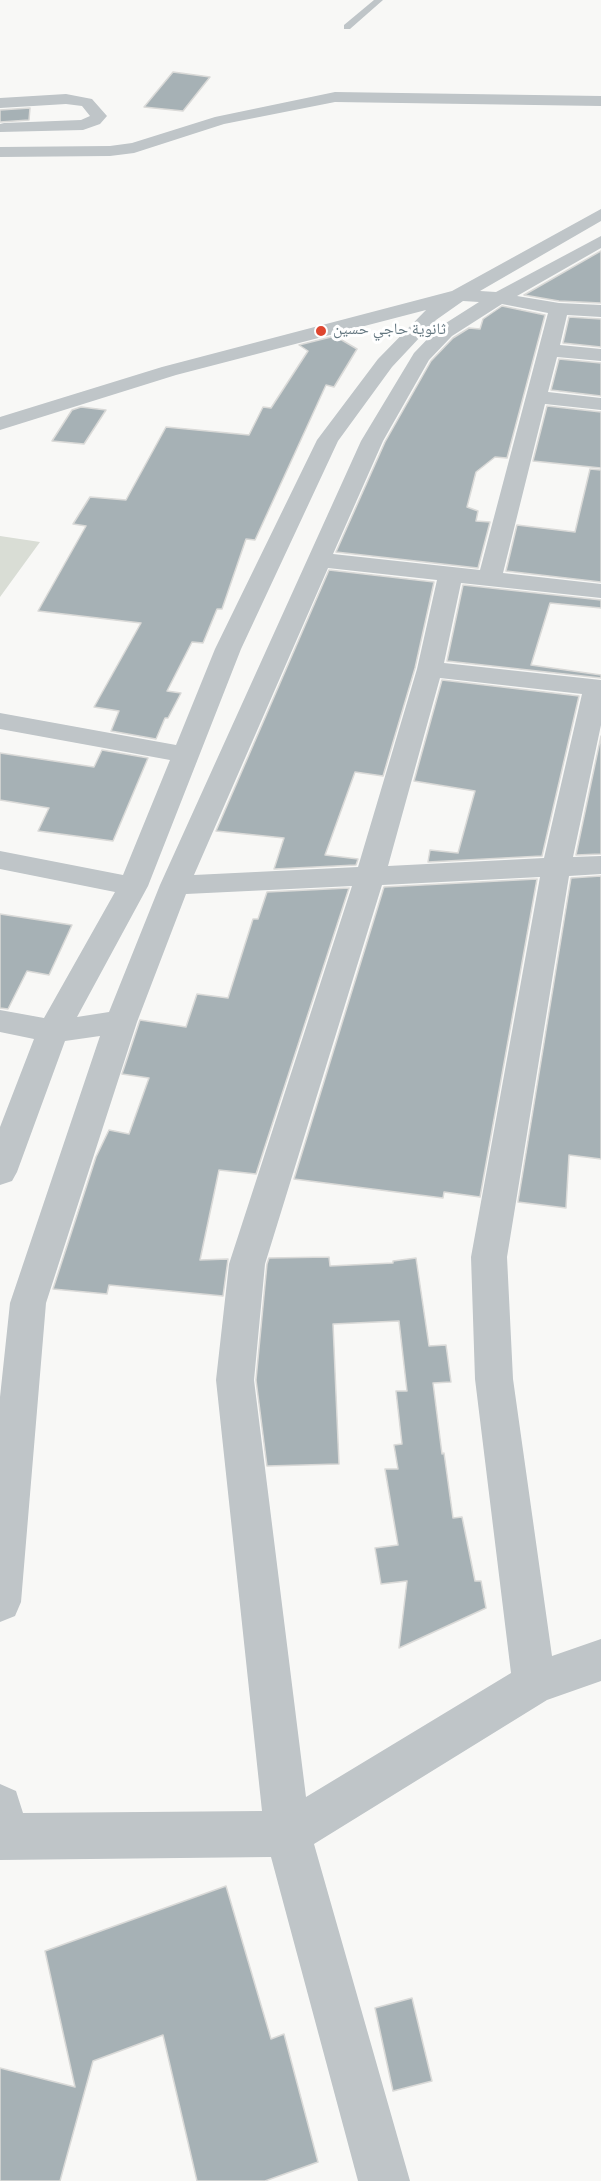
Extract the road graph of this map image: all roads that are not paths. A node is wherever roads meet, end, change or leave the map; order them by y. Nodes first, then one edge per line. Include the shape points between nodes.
1 (379, 0) edge
2 (347, 27) dead end
3 (601, 101) edge
4 (0, 103) edge
5 (4, 128) dead end
6 (0, 152) edge
7 (601, 214) edge
8 (601, 240) edge
9 (459, 295) junction
10 (499, 298) junction
11 (559, 309) junction
12 (601, 311) edge
13 (548, 350) junction
14 (601, 355) edge
15 (537, 397) junction
16 (601, 404) edge
17 (0, 424) edge
18 (321, 560) junction
19 (451, 573) junction
20 (490, 577) junction
21 (601, 591) edge
22 (430, 669) junction
23 (599, 688) edge
24 (0, 721) edge
25 (185, 755) junction
26 (0, 860) edge
27 (601, 866) edge
28 (556, 868) junction
29 (370, 876) junction
30 (175, 885) junction
31 (133, 886) junction
32 (0, 1021) edge
33 (121, 1022) junction
34 (53, 1031) junction
35 (0, 1172) edge
36 (0, 1602) edge
37 (601, 1660) edge
38 (534, 1683) junction
39 (0, 1807) edge
40 (0, 1821) edge
41 (288, 1834) junction
42 (0, 1837) edge
43 (384, 2181) edge

1 - 2 lane
3 - 6 street via 335,97 221,120 134,148
4 - 5 street via 66,99 87,102 99,116 83,125
7 - 9 street
8 - 10 street
9 - 10 street
9 - 17 street via 169,371
9 - 25 street via 429,316 385,363 328,440 228,650
10 - 11 street
10 - 18 street via 445,332 421,357 372,441
11 - 12 street
11 - 13 street
13 - 14 street
13 - 15 street
15 - 16 street
15 - 20 street
18 - 19 street
18 - 30 street
19 - 20 street
19 - 22 street
20 - 21 street
22 - 23 street
22 - 29 street
23 - 28 street
24 - 25 street
25 - 31 street
26 - 31 street
27 - 28 street
28 - 29 street
28 - 38 street via 489,1257 494,1379
29 - 30 street
29 - 41 street via 247,1264 235,1380
30 - 33 street
31 - 34 street
32 - 34 street
33 - 34 street
33 - 36 street via 28,1303
34 - 35 street
37 - 38 street
38 - 41 street
39 - 40 street
41 - 42 street
41 - 43 street

